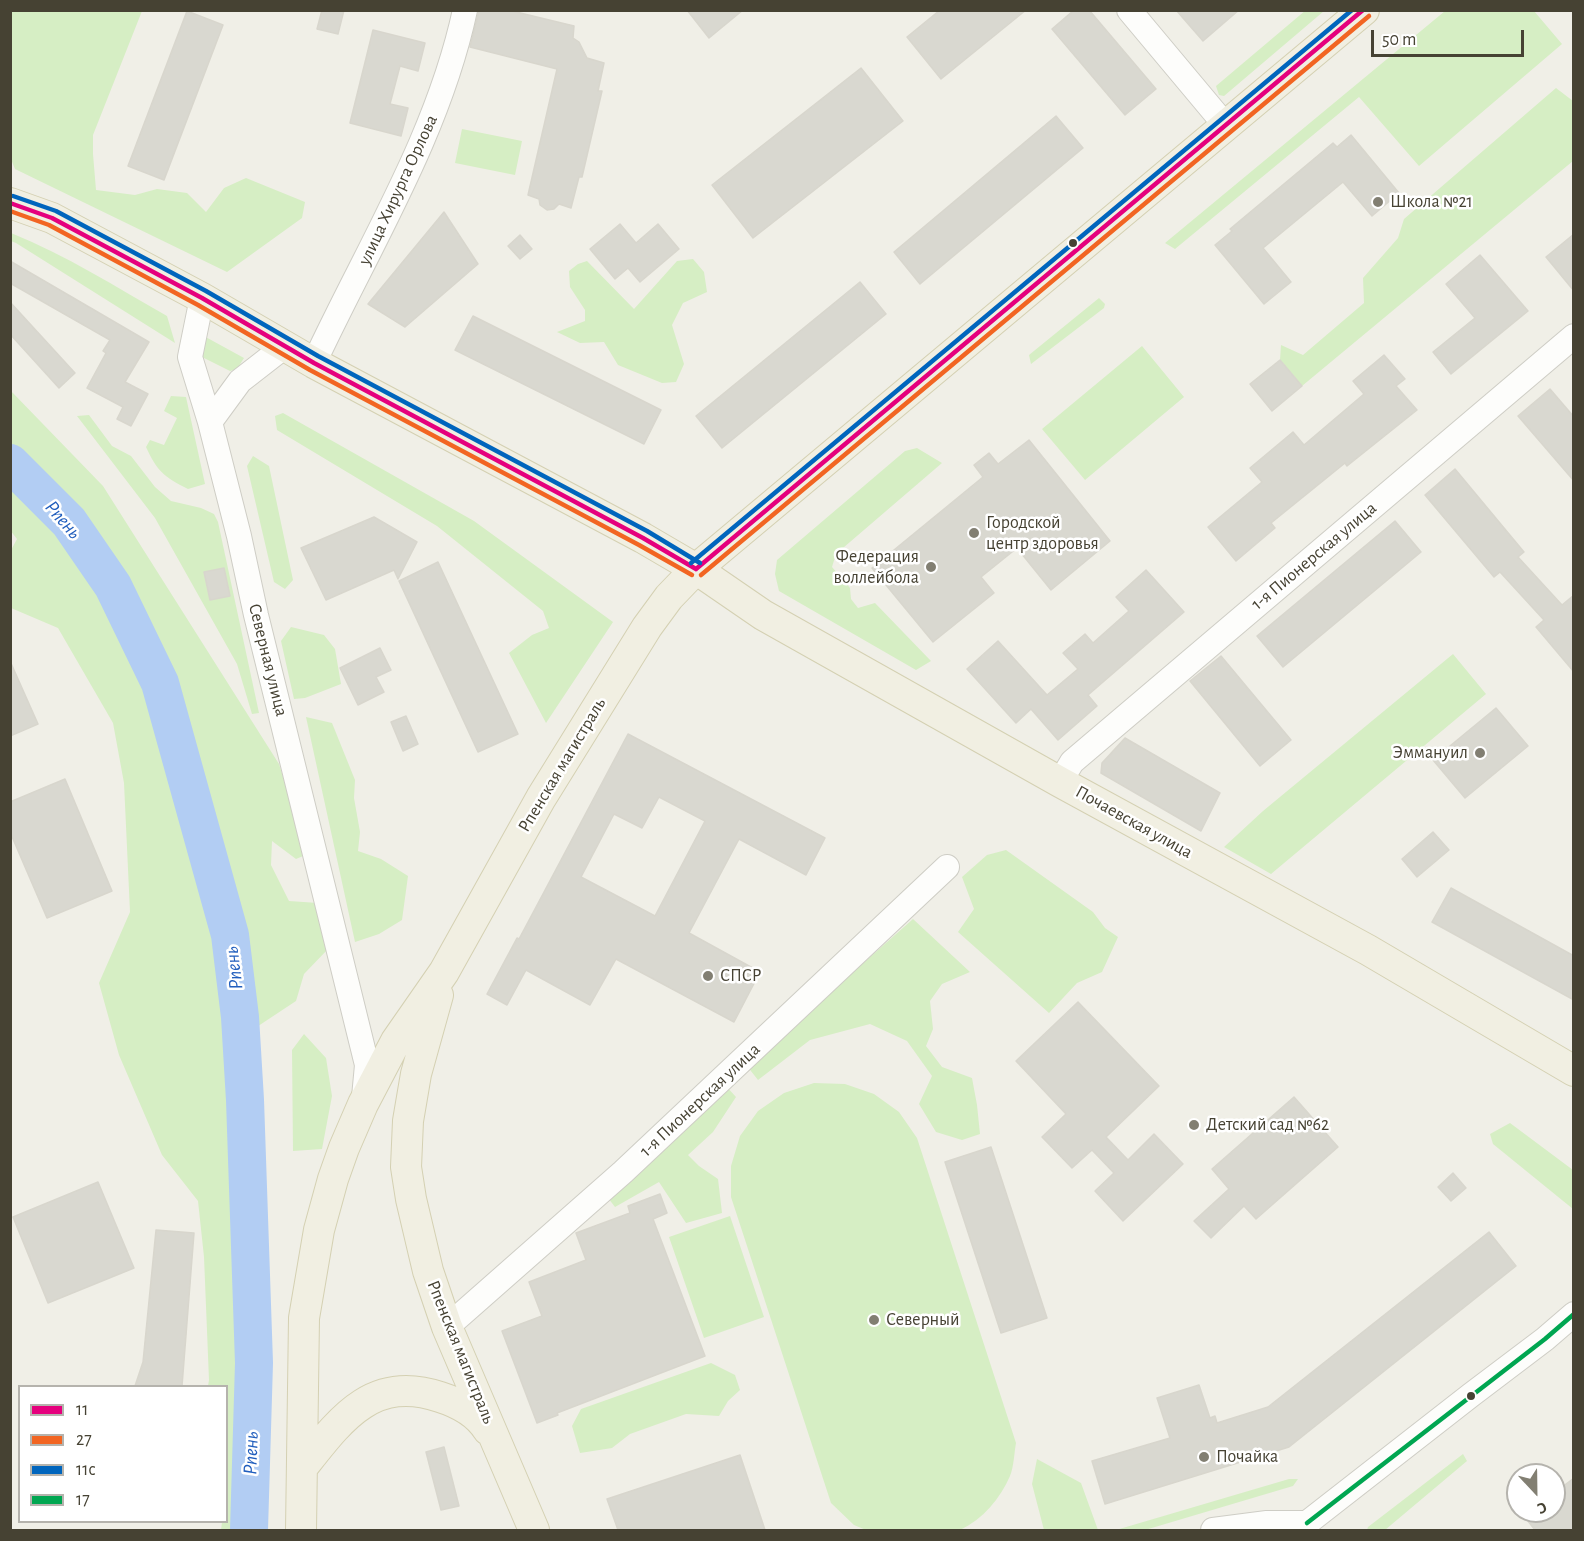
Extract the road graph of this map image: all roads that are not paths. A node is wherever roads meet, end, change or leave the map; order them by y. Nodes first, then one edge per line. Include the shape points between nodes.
1 (465, 10) edge
2 (1129, 10) edge
3 (1364, 10) edge
4 (1226, 126) junction
5 (10, 203) edge
6 (202, 298) junction
7 (1574, 336) edge
8 (285, 346) junction
9 (314, 363) junction
10 (210, 422) junction
11 (696, 569) junction
12 (1060, 782) junction
13 (947, 867) dead end
14 (444, 972) junction
15 (357, 1022) junction
16 (396, 1041) junction
17 (1574, 1071) edge
18 (363, 1104) junction
19 (1574, 1314) edge
20 (447, 1327) junction
21 (501, 1450) junction
22 (302, 1468) junction
23 (1308, 1527) edge
24 (301, 1530) edge
25 (534, 1530) edge
26 (1213, 1530) edge

1 - 9 street, улица Хирурга Орлова via 439,100 385,222
2 - 4 street
3 - 4 main road, Рпенская магистраль
4 - 11 main road, Рпенская магистраль
5 - 6 main road, Почаевская улица via 52,218
6 - 8 main road, Почаевская улица
6 - 10 street, Северная улица via 190,357
7 - 12 street, 1-я Пионерская улица via 1080,755
8 - 9 main road, Почаевская улица
8 - 10 street via 240,381
9 - 11 main road, Почаевская улица
10 - 15 street, Северная улица
11 - 12 main road, Почаевская улица via 763,615
11 - 14 main road, Рпенская магистраль via 669,597 616,676 541,798
12 - 17 main road, Почаевская улица via 1368,950
13 - 20 street, 1-я Пионерская улица via 623,1172
14 - 16 main road, Рпенская магистраль
14 - 20 main road, Рпенская магистраль via 416,1074 406,1167 428,1271
15 - 16 street
15 - 18 street, Северная улица via 368,1065
16 - 18 main road, Рпенская магистраль
18 - 22 main road, Рпенская магистраль via 333,1179 319,1230 304,1318
19 - 23 street
20 - 21 main road, Рпенская магистраль
21 - 22 main road, Рпенская магистраль via 482,1420 460,1403 411,1390 385,1392 361,1404 333,1428
21 - 25 main road, Рпенская магистраль
22 - 24 main road, Рпенская магистраль
23 - 26 street via 1267,1523

